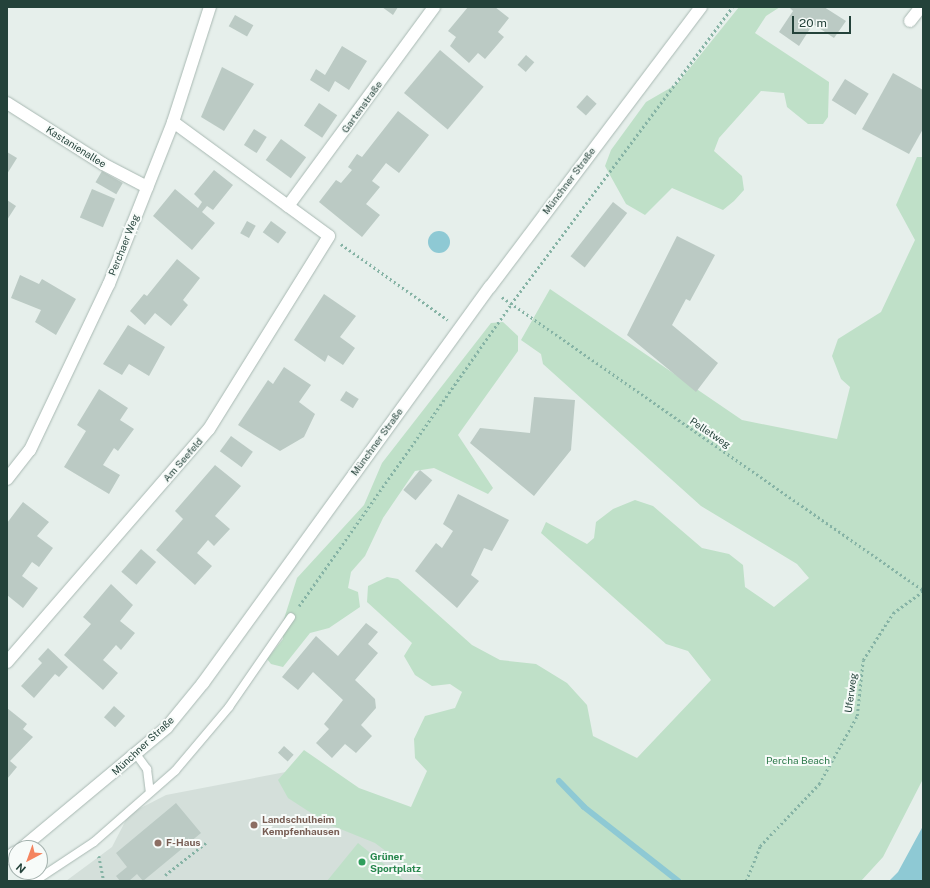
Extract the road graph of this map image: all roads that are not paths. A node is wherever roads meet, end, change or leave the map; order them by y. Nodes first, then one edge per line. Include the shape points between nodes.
1 (210, 7) edge
2 (434, 7) edge
3 (701, 7) edge
4 (921, 7) edge
5 (910, 21) dead end
6 (7, 103) edge
7 (173, 122) junction
8 (147, 187) junction
9 (288, 206) junction
10 (9, 472) edge
11 (291, 617) road end
12 (7, 662) edge
13 (136, 754) junction
14 (150, 792) junction
15 (32, 840) edge
16 (36, 881) edge

1 - 7 street, Perchaer Weg
2 - 9 street, Gartenstraße
3 - 13 street, Münchner Straße via 490,287 203,682 167,727
4 - 5 street
6 - 8 street, Kastanienallee via 103,164
7 - 8 street, Perchaer Weg
7 - 9 street
8 - 10 street, Perchaer Weg via 99,304 30,450
9 - 12 street, Am Seefeld via 329,236 209,429
11 - 14 lane via 229,707 175,770
13 - 14 lane via 147,769
13 - 15 street, Münchner Straße
14 - 16 lane via 94,842

